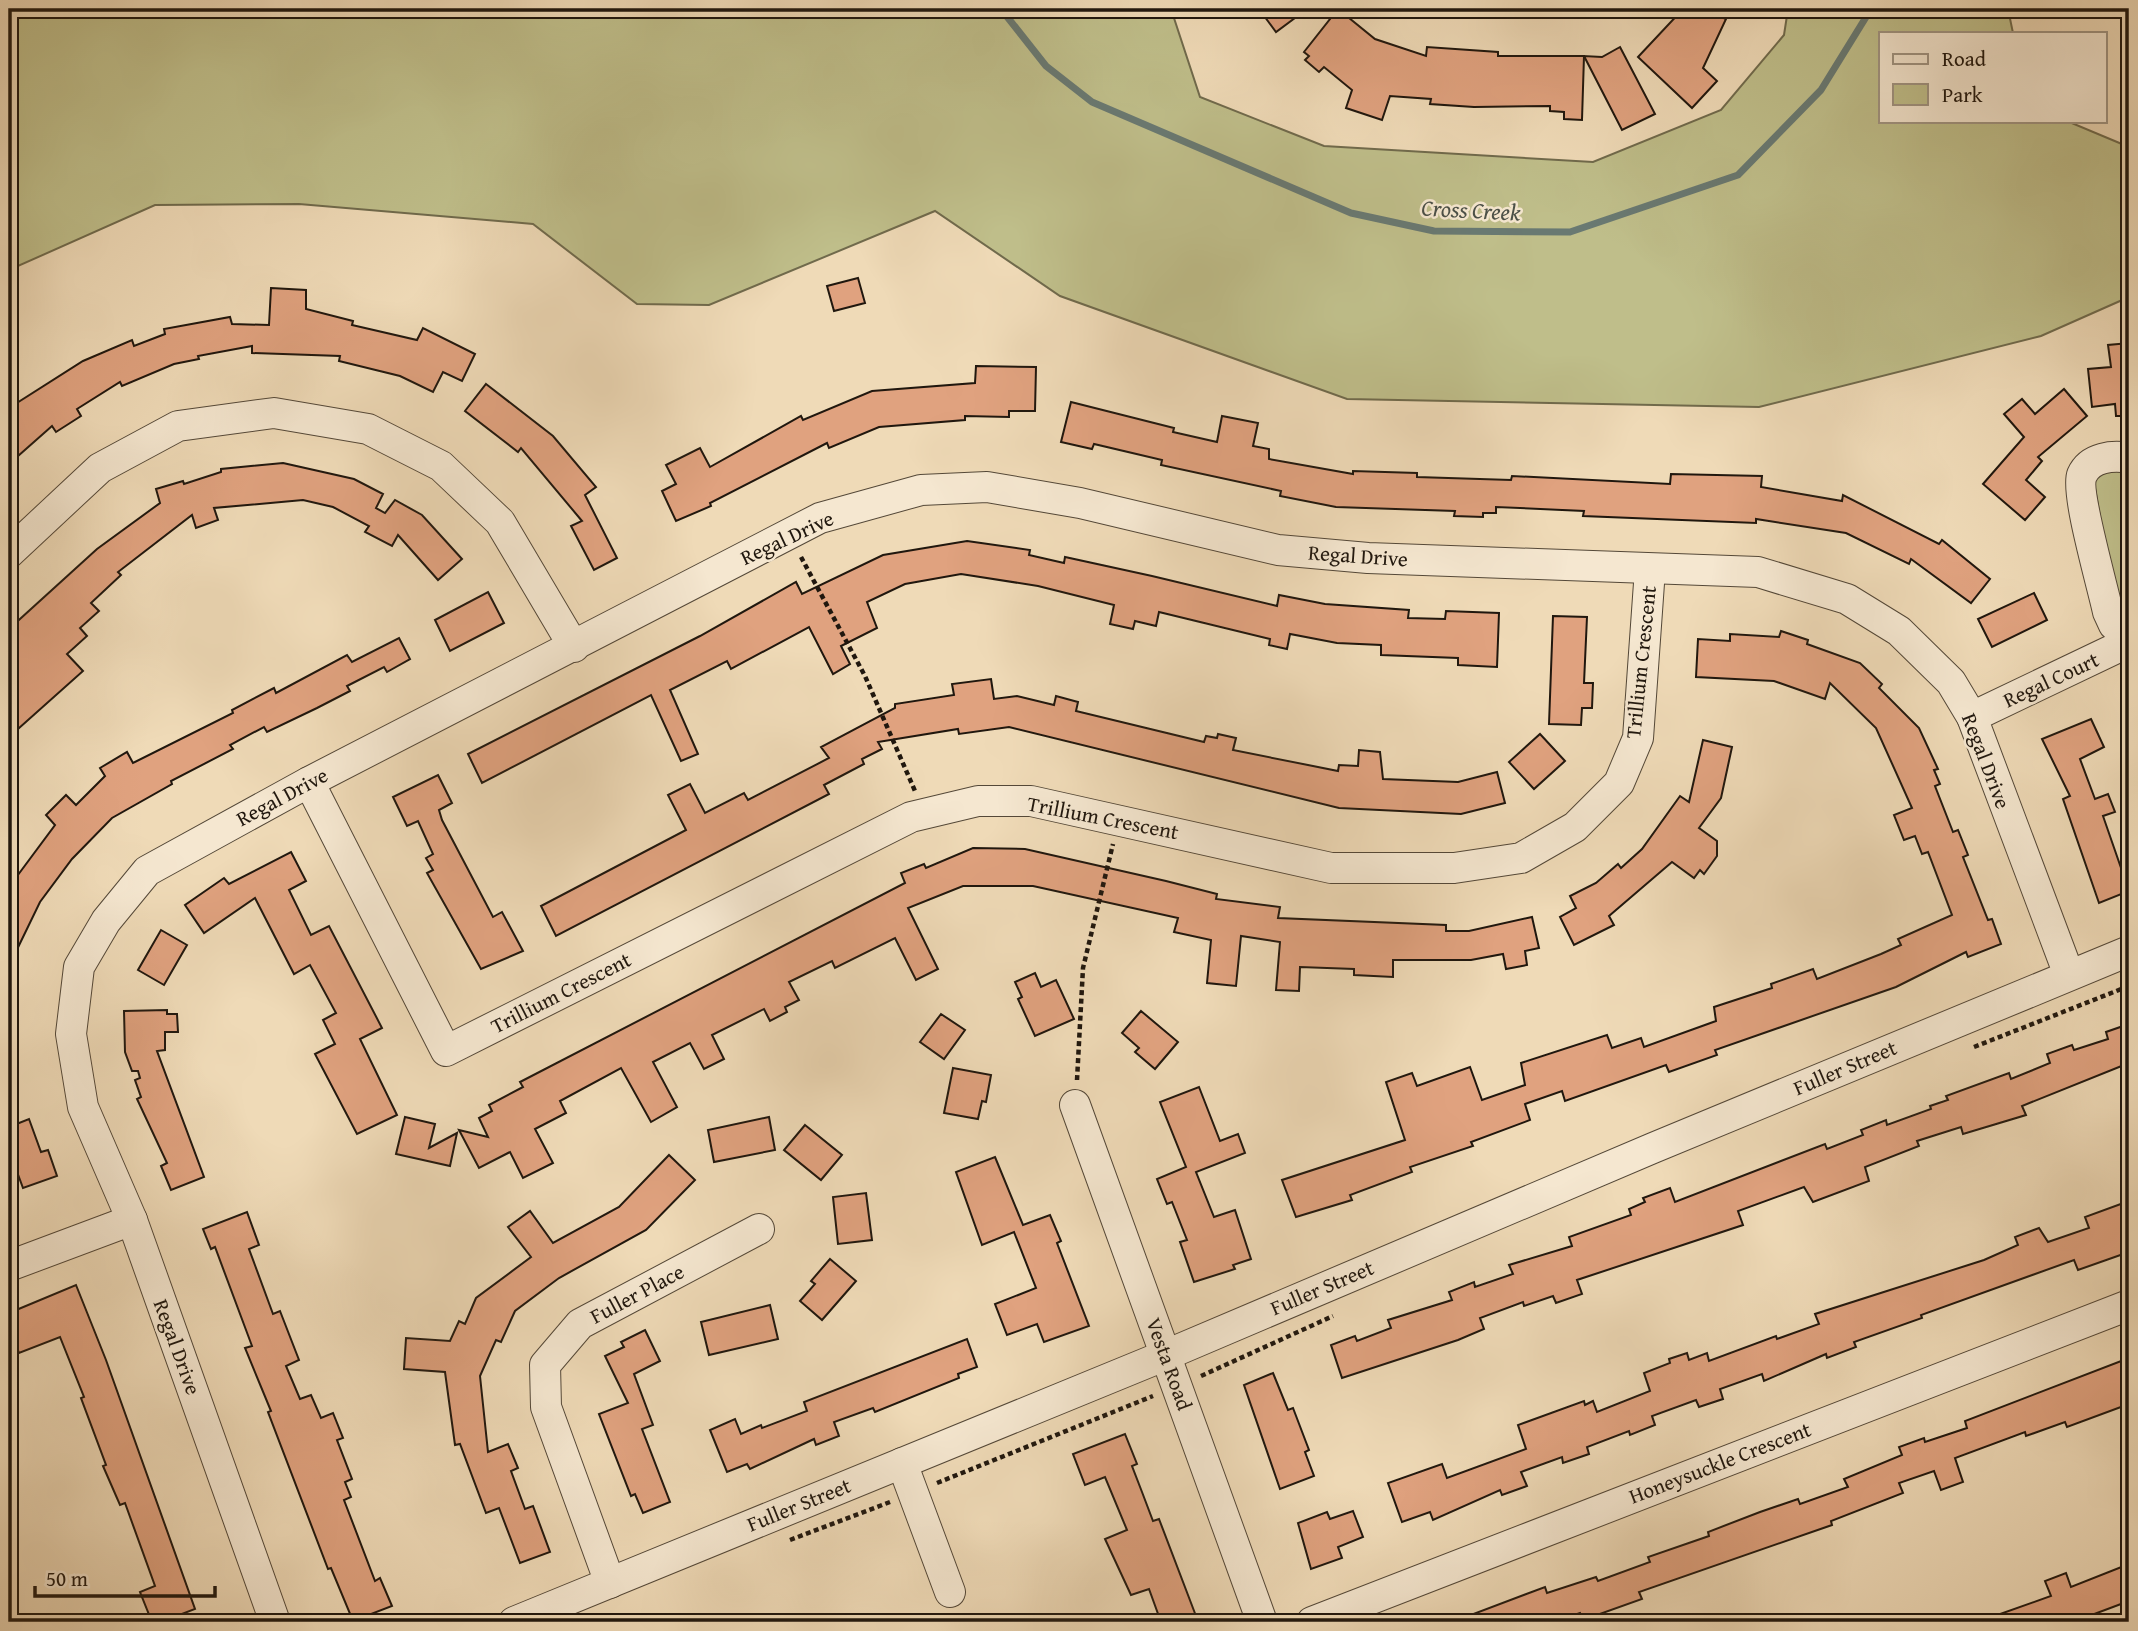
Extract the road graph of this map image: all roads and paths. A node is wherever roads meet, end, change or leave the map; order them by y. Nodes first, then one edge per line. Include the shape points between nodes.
1 (2129, 458) edge
2 (789, 535) junction
3 (9, 553) edge
4 (1650, 569) junction
5 (2129, 636) edge
6 (2129, 642) edge
7 (574, 647) junction
8 (1972, 717) junction
9 (309, 782) junction
10 (925, 814) junction
11 (1118, 820) junction
12 (2129, 951) edge
13 (2069, 975) junction
14 (1076, 1105) joint
15 (132, 1220) junction
16 (759, 1229) dead end
17 (9, 1266) edge
18 (2129, 1305) edge
19 (1166, 1355) junction
20 (1154, 1395) dead end
21 (902, 1463) junction
22 (933, 1485) dead end
23 (610, 1583) junction
24 (950, 1591) dead end
25 (275, 1622) edge
26 (514, 1622) edge
27 (1262, 1622) edge
28 (1312, 1622) edge

1 - 5 street, Regal Court via 2088,466 2080,486 2108,612 2114,625
2 - 4 street, Regal Drive via 820,518 921,490 987,487 1080,503 1278,550
2 - 7 street, Regal Drive
2 - 10 path via 865,676
3 - 7 street via 100,468 178,426 275,413 368,429 441,466 500,522
4 - 8 street, Regal Drive via 1758,572 1847,599 1899,631 1951,681
4 - 11 street, Trillium Crescent via 1637,738 1619,783 1574,827 1521,858 1454,868 1331,868
6 - 8 street, Regal Court
7 - 9 street, Regal Drive
8 - 13 street, Regal Drive
9 - 10 street, Trillium Crescent via 446,1051 911,817
9 - 15 street, Regal Drive via 147,871 106,921 79,967 71,1034 83,1107
10 - 11 street, Trillium Crescent via 978,802 1031,802
11 - 14 path via 1083,968
12 - 13 street, Fuller Street
13 - 19 street, Fuller Street
14 - 19 street, Vesta Road
15 - 17 street
15 - 25 street, Regal Drive
16 - 23 street, Fuller Place via 580,1324 545,1365 546,1407
18 - 28 street, Honeysuckle Crescent
19 - 21 street, Fuller Street
19 - 27 street, Vesta Road
20 - 22 path
21 - 23 street, Fuller Street
21 - 24 street
23 - 26 street, Fuller Street

